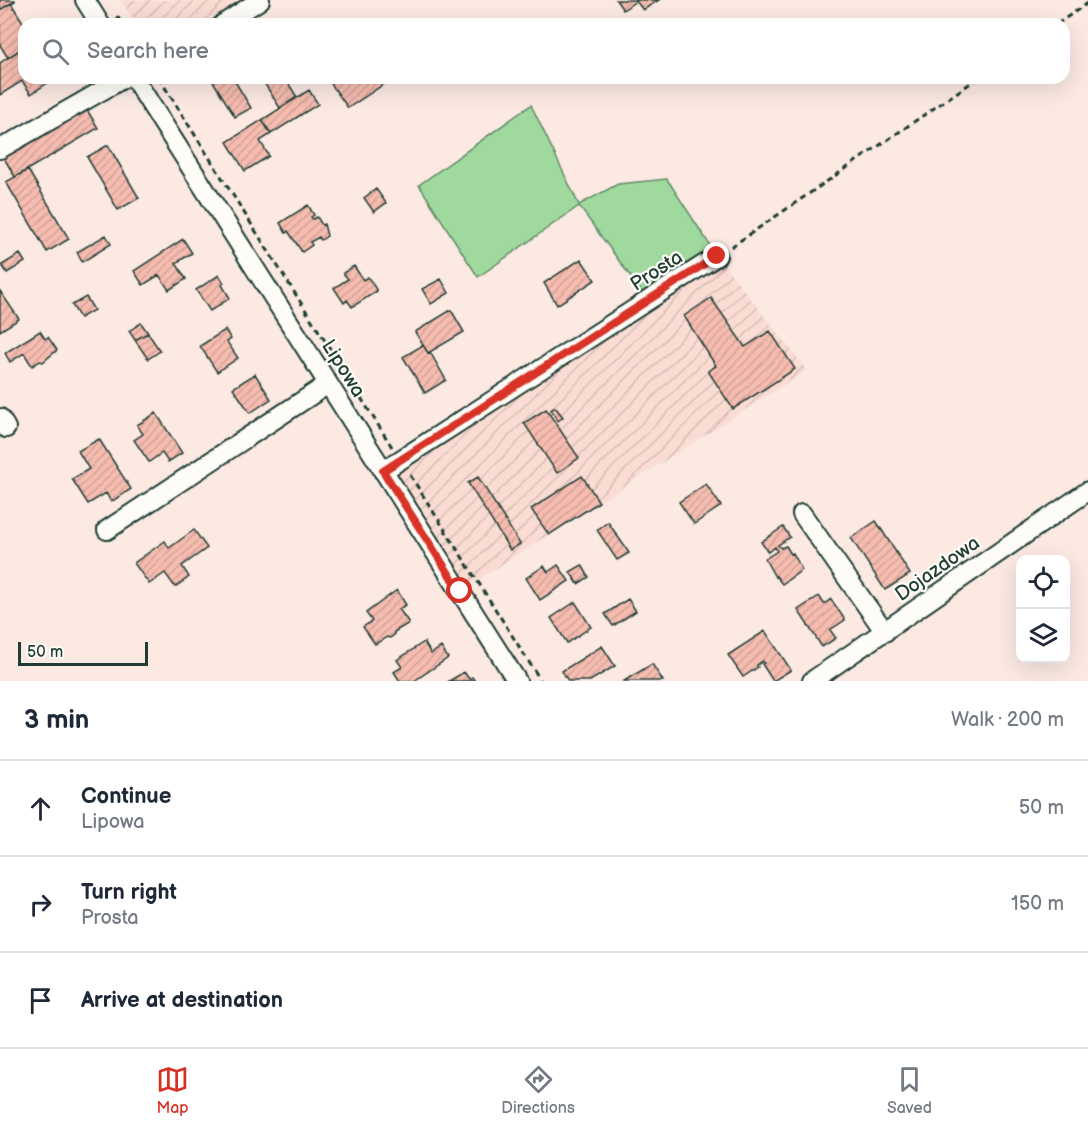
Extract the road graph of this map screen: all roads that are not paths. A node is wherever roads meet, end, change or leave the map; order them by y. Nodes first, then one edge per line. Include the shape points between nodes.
1 (85, 0) edge
2 (260, 0) edge
3 (96, 18) edge
4 (232, 18) edge
5 (114, 84) edge
6 (138, 84) edge
7 (0, 149) edge
8 (717, 256) road end
9 (328, 384) junction
10 (383, 471) junction
11 (1088, 491) edge
12 (801, 513) dead end
13 (107, 530) dead end
14 (885, 632) junction
15 (517, 681) edge
16 (812, 681) edge

1 - 3 street
2 - 4 street
5 - 7 street
6 - 9 street, Lipowa
8 - 10 street, Prosta
9 - 10 street, Lipowa
9 - 13 street
10 - 15 street, Lipowa
11 - 14 street, Dojazdowa
12 - 14 street
14 - 16 street, Dojazdowa

